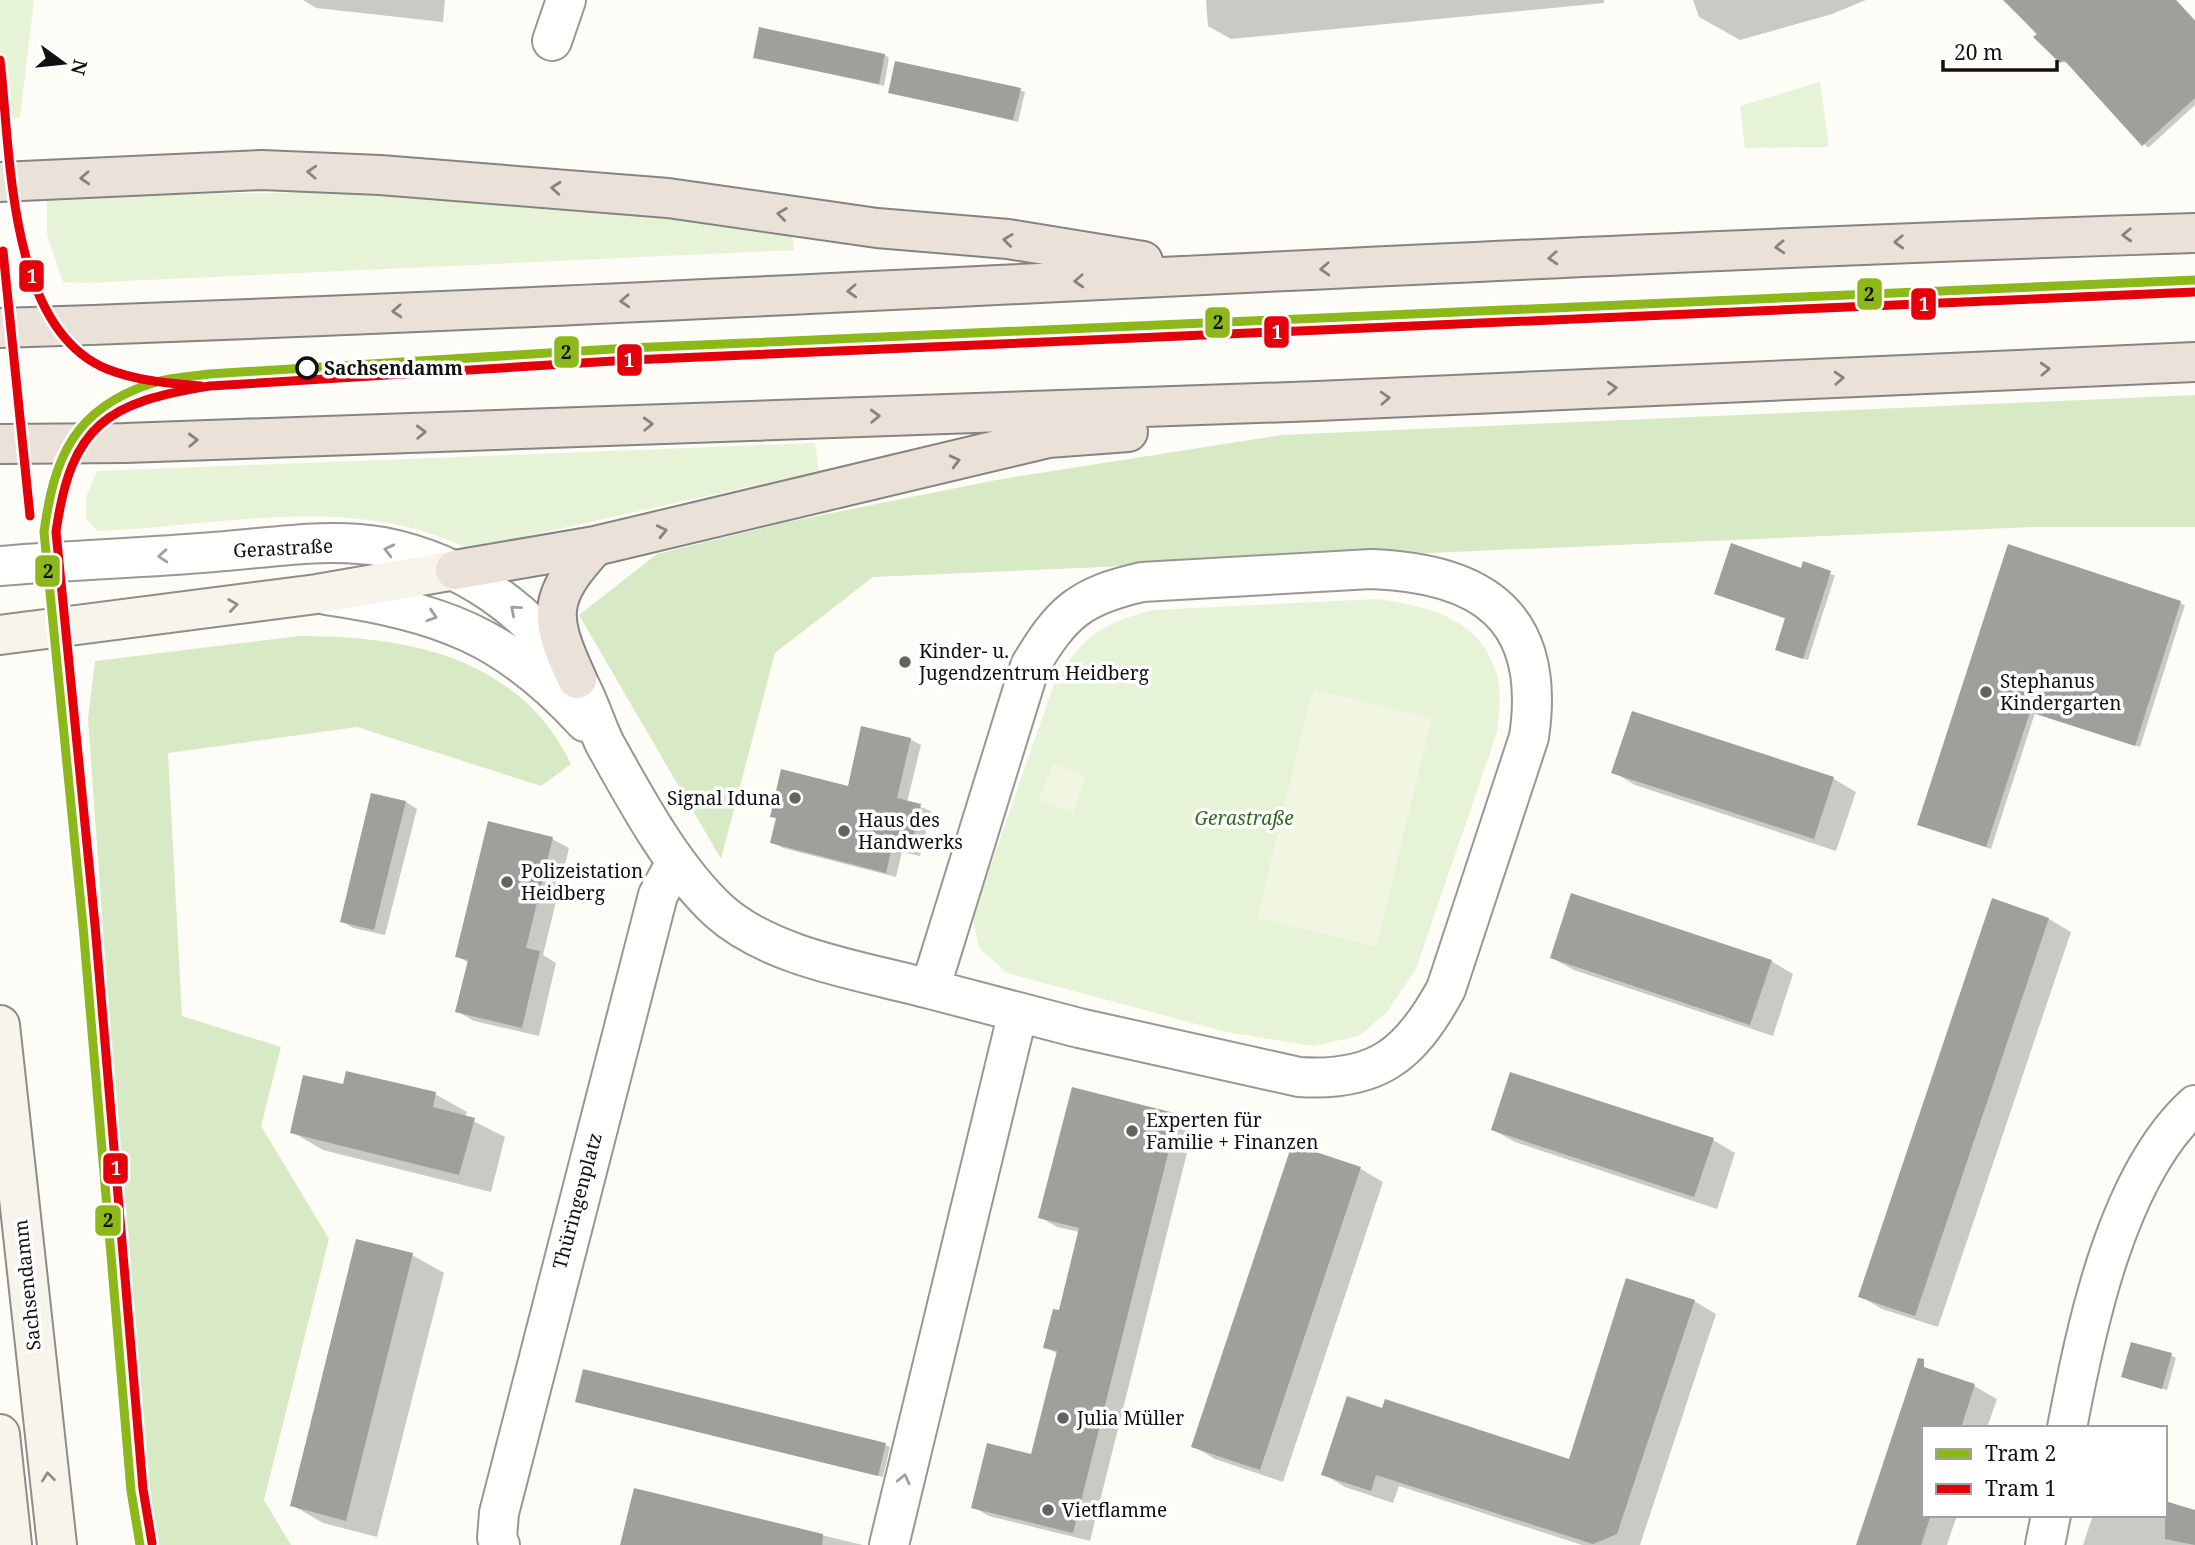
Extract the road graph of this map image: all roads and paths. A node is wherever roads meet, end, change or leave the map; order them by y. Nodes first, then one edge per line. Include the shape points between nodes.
1 (566, 0) edge
2 (552, 41) dead end
3 (0, 182) edge
4 (2195, 233) edge
5 (1221, 274) junction
6 (0, 328) edge
7 (2195, 362) edge
8 (1317, 401) junction
9 (0, 444) edge
10 (595, 546) junction
11 (0, 566) edge
12 (454, 570) junction
13 (317, 594) junction
14 (0, 635) edge
15 (577, 679) junction
16 (604, 742) junction
17 (676, 862) junction
18 (930, 989) junction
19 (1018, 1012) junction
20 (0, 1025) edge
21 (2195, 1105) edge
22 (2067, 1426) edge
23 (0, 1434) edge
24 (2051, 1517) edge
25 (12, 1545) edge
26 (57, 1545) edge
27 (500, 1545) edge
28 (889, 1545) edge
29 (2045, 1545) edge

1 - 2 street
5 -> 3 highway via 1008,239 877,228 668,198 537,186 262,170
4 -> 5 highway via 1834,244
5 -> 6 highway
8 -> 7 highway
9 -> 8 highway
10 -> 8 highway via 1048,438 1176,428
10 - 12 highway
10 - 15 highway via 570,573 557,607 559,640
12 -> 11 street, Gerastraße via 383,547 313,543
12 - 13 street
15 -> 12 street, Gerastraße via 519,613 497,594
14 -> 13 street, Gerastraße
13 -> 16 street, Gerastraße via 390,604 438,618 482,638 515,658 564,699
15 - 16 street, Gerastraße
16 - 17 street, Gerastraße
17 - 18 street, Gerastraße via 719,911 747,932 784,948
17 - 27 street, Thüringenplatz via 658,895 551,1302 499,1513 496,1538
18 - 19 street, Gerastraße
18 - 19 street, Gerastraße via 1030,666 1054,626 1081,604 1142,582 1371,569 1447,579 1481,595 1504,614 1524,641 1532,673 1529,737 1446,989 1426,1025 1406,1048 1356,1075 1299,1077
28 -> 19 street
26 -> 20 street, Sachsendamm
21 - 22 street via 2155,1153 2133,1196 2090,1318
23 - 25 street
24 - 29 street

